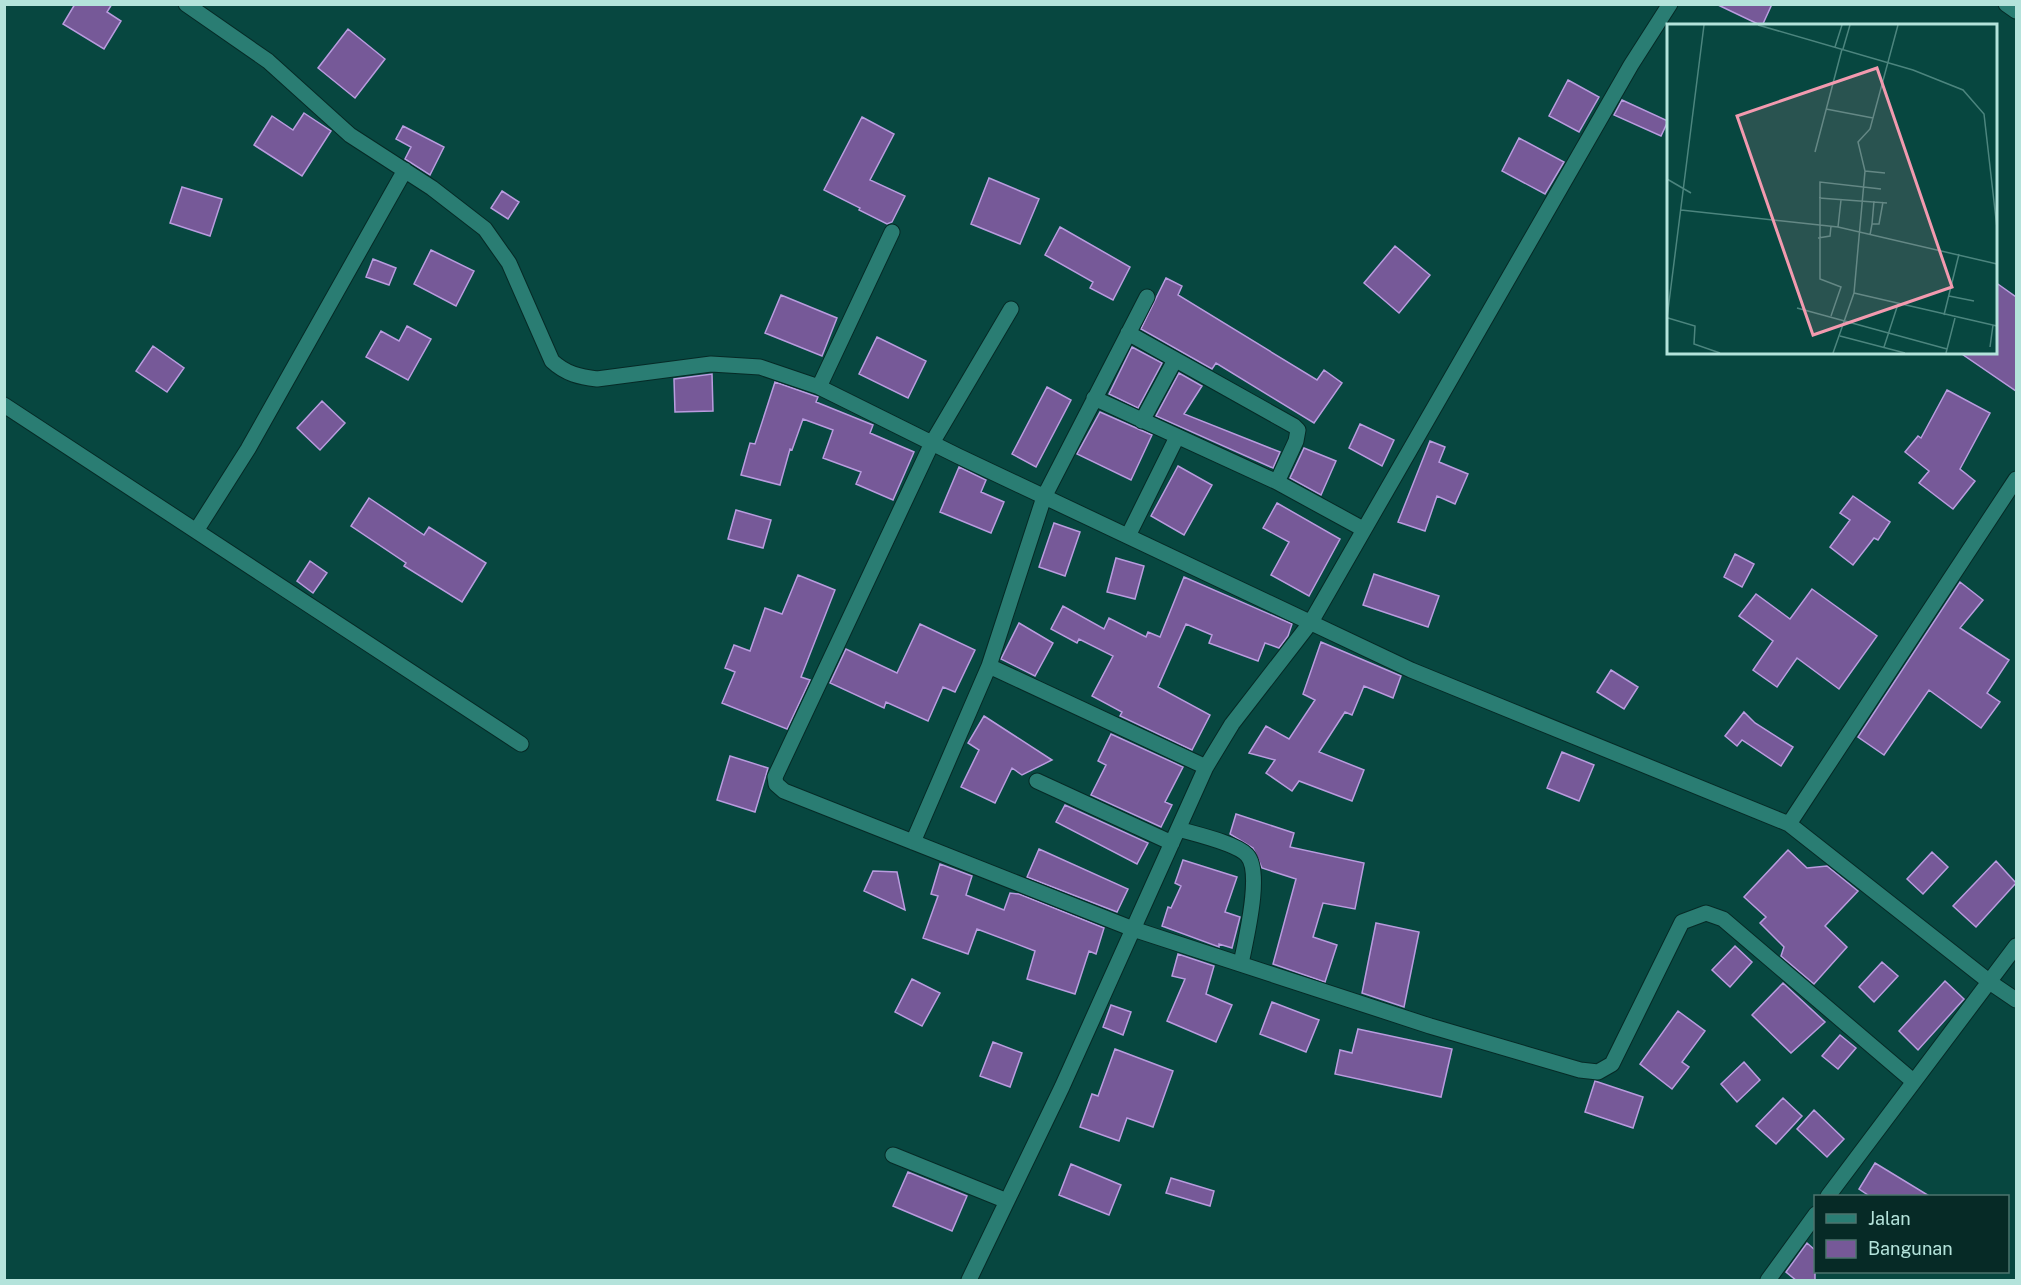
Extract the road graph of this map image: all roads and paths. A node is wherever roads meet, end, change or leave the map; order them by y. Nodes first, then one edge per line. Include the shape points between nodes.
1 (186, 4) edge
2 (1670, 4) edge
3 (2006, 4) edge
4 (2016, 11) edge
5 (405, 170) junction
6 (892, 232) dead end
7 (1147, 297) dead end
8 (1011, 309) dead end
9 (1128, 333) junction
10 (1175, 360) junction
11 (819, 387) junction
12 (1094, 398) junction
13 (4, 405) edge
14 (1142, 421) junction
15 (1177, 437) junction
16 (932, 443) junction
17 (2016, 479) edge
18 (1277, 482) junction
19 (1044, 496) junction
20 (2012, 496) edge
21 (1363, 529) junction
22 (196, 531) junction
23 (1128, 536) junction
24 (1311, 622) junction
25 (989, 666) junction
26 (521, 744) dead end
27 (1206, 767) junction
28 (1037, 781) dead end
29 (1789, 824) junction
30 (1178, 829) junction
31 (913, 842) junction
32 (1172, 843) junction
33 (1133, 929) junction
34 (2016, 946) edge
35 (1241, 964) junction
36 (1991, 984) junction
37 (2016, 1000) edge
38 (1912, 1081) junction
39 (893, 1155) dead end
40 (1829, 1195) edge
41 (1007, 1201) junction
42 (1814, 1215) edge
43 (969, 1281) edge
44 (1768, 1281) edge

1 - 5 street via 268,60 350,135
2 - 21 street
3 - 4 street
5 - 11 street via 485,229 509,263 552,361 561,370 597,379 711,364 760,367
5 - 22 street via 248,449
6 - 11 street
7 - 9 street
8 - 16 street
9 - 10 street
9 - 12 street
10 - 14 street
10 - 18 street via 1298,430
11 - 16 street
12 - 14 street
12 - 19 street
13 - 22 street
14 - 15 street
15 - 18 street
15 - 23 street
16 - 19 street
16 - 31 street via 774,777 783,791
17 - 20 street
18 - 21 street
19 - 23 street
19 - 25 street
20 - 29 street
21 - 24 street
22 - 26 street
23 - 24 street
24 - 27 street via 1232,724
24 - 29 street via 1411,670
25 - 27 street
25 - 31 street
27 - 30 street
28 - 32 street
29 - 36 street
30 - 32 street
30 - 35 street via 1235,848 1251,860 1251,904
31 - 33 street
32 - 33 street
33 - 35 street
33 - 41 street
34 - 36 street
35 - 38 street via 1430,1026 1598,1072 1612,1064 1682,922 1706,913 1723,919
36 - 37 street
36 - 38 street
38 - 40 street
39 - 41 street
41 - 43 street
42 - 44 street

